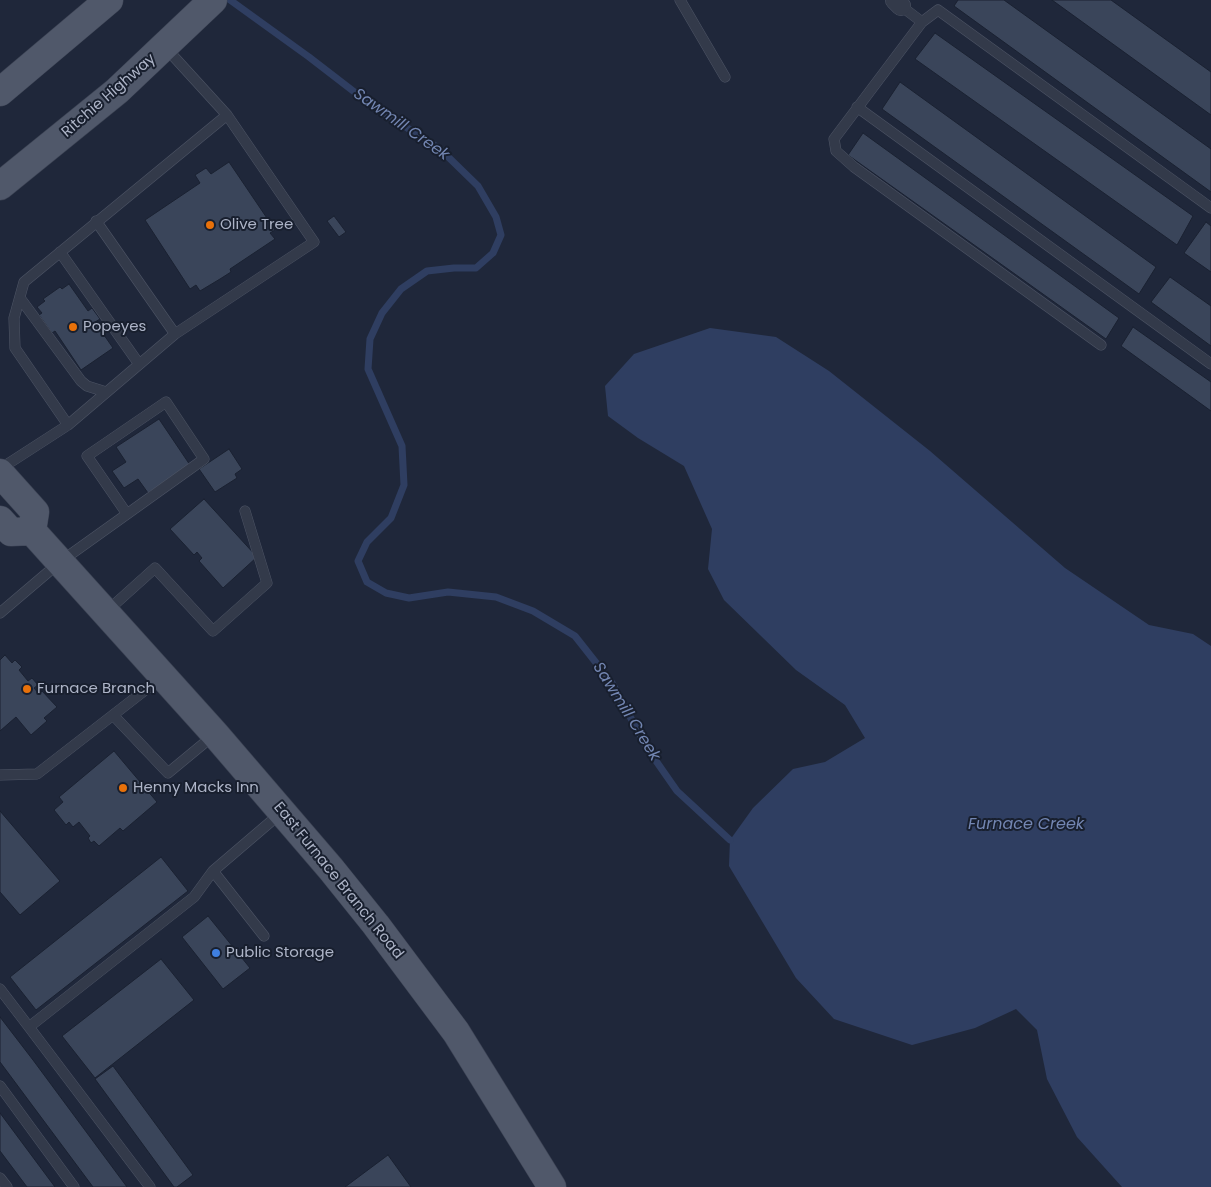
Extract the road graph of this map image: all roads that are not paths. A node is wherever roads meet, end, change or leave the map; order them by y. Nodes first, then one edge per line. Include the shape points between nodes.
1 (680, 0) edge
2 (100, 3) edge
3 (898, 3) edge
4 (210, 4) edge
5 (922, 22) junction
6 (166, 47) junction
7 (725, 77) dead end
8 (0, 92) edge
9 (857, 107) junction
10 (227, 115) junction
11 (0, 186) edge
12 (1211, 208) edge
13 (96, 221) junction
14 (60, 252) junction
15 (20, 298) junction
16 (175, 334) junction
17 (1101, 345) dead end
18 (139, 364) junction
19 (1211, 364) edge
20 (106, 392) junction
21 (68, 425) junction
22 (0, 471) edge
23 (245, 511) dead end
24 (127, 514) junction
25 (0, 520) edge
26 (32, 531) junction
27 (60, 562) junction
28 (0, 613) edge
29 (105, 613) junction
30 (163, 676) junction
31 (113, 715) junction
32 (215, 734) junction
33 (0, 775) edge
34 (282, 812) junction
35 (213, 871) junction
36 (264, 936) dead end
37 (0, 989) edge
38 (29, 1027) junction
39 (0, 1086) edge
40 (0, 1178) edge
41 (7, 1187) edge
42 (74, 1187) edge
43 (150, 1187) edge
44 (552, 1187) edge

1 - 7 lane
2 - 8 main road
3 - 5 lane
4 - 6 main road, Ritchie Highway
5 - 9 lane
5 - 12 lane via 938,10
6 - 10 lane
6 - 11 main road, Ritchie Highway
9 - 17 lane via 834,139 836,152
9 - 19 lane
10 - 13 lane
10 - 16 lane via 314,242
13 - 14 lane
13 - 16 lane
14 - 15 lane via 24,282
14 - 18 lane
15 - 20 lane via 80,380 87,386
15 - 21 lane via 14,318 15,348
16 - 18 lane
18 - 20 lane
20 - 21 lane
21 - 22 lane
22 - 26 main road via 35,512
23 - 29 lane via 267,583 213,631 156,568
24 - 24 lane via 204,459 166,402 88,456
24 - 27 lane
25 - 26 main road via 11,532
26 - 27 main road, East Furnace Branch Road
27 - 28 lane
27 - 29 main road, East Furnace Branch Road
29 - 30 main road, East Furnace Branch Road
30 - 31 lane
30 - 32 main road, East Furnace Branch Road
31 - 32 lane via 168,773
31 - 33 lane via 37,774
32 - 34 main road, East Furnace Branch Road
34 - 35 lane
34 - 44 main road, East Furnace Branch Road via 376,925 456,1032
35 - 36 lane
35 - 38 lane via 194,897
37 - 38 lane
38 - 43 lane
39 - 42 lane
40 - 41 lane

